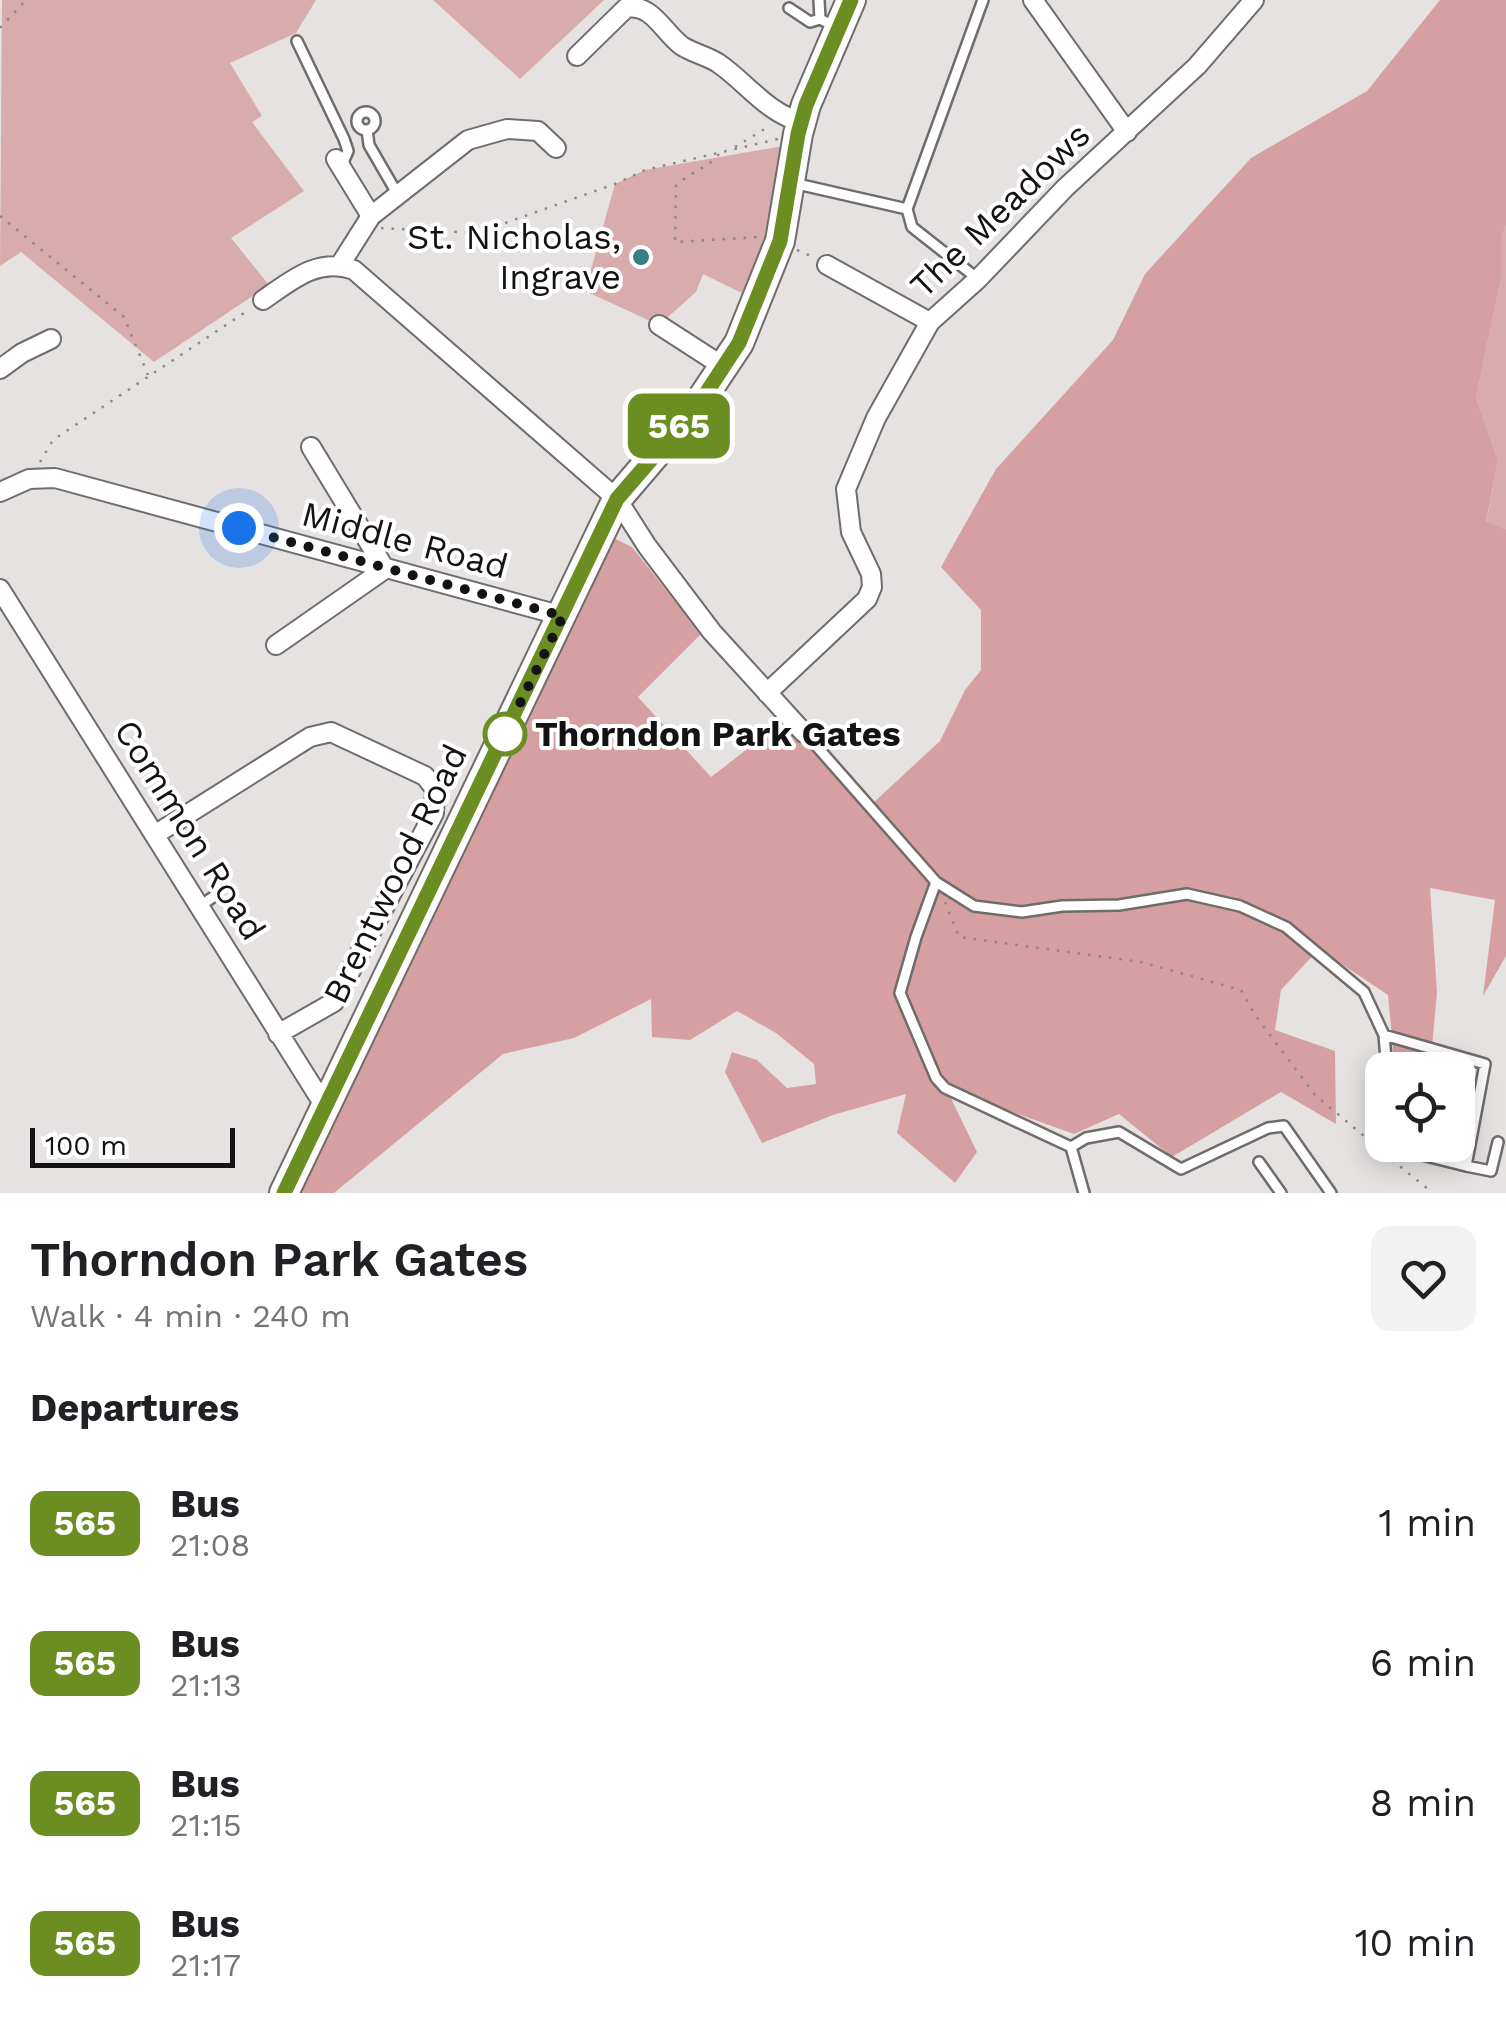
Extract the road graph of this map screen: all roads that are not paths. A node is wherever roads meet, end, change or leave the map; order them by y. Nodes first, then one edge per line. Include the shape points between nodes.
1 (819, 0) edge
2 (851, 0) edge
3 (984, 0) edge
4 (1033, 0) edge
5 (1254, 0) edge
6 (790, 8) dead end
7 (829, 24) junction
8 (297, 41) dead end
9 (576, 56) dead end
10 (793, 123) junction
11 (367, 130) dead end
12 (1128, 132) junction
13 (556, 148) dead end
14 (338, 163) joint
15 (792, 183) junction
16 (398, 196) junction
17 (908, 210) junction
18 (371, 216) junction
19 (340, 264) junction
20 (827, 265) road end
21 (978, 278) junction
22 (263, 300) road end
23 (930, 322) junction
24 (659, 325) dead end
25 (51, 338) dead end
26 (724, 367) junction
27 (0, 369) edge
28 (311, 447) dead end
29 (0, 492) edge
30 (617, 499) junction
31 (602, 529) junction
32 (647, 546) junction
33 (386, 569) junction
34 (0, 589) edge
35 (563, 616) junction
36 (276, 646) dead end
37 (766, 693) junction
38 (804, 733) joint
39 (156, 834) junction
40 (936, 882) junction
41 (278, 1034) junction
42 (1384, 1035) junction
43 (1385, 1052) edge
44 (324, 1105) junction
45 (1498, 1142) dead end
46 (1071, 1148) junction
47 (1259, 1162) dead end
48 (1450, 1162) edge
49 (1466, 1166) junction
50 (1328, 1189) edge
51 (284, 1193) edge
52 (1084, 1193) edge
53 (1282, 1193) edge
54 (1314, 1193) edge

1 - 7 lane
2 - 7 main road, Brentwood Road
3 - 17 lane
4 - 12 street
5 - 12 street, The Meadows
6 - 7 lane via 810,22
7 - 10 main road, Brentwood Road
8 - 14 lane via 344,138 348,151
9 - 10 street via 636,6
10 - 15 main road, Brentwood Road
11 - 16 lane
12 - 21 street, The Meadows
13 - 16 street via 538,131 508,129 468,140
14 - 18 street
15 - 17 lane
15 - 26 main road, Brentwood Road via 762,293
16 - 18 street
17 - 21 lane via 912,227
18 - 19 street
19 - 22 street via 303,273
19 - 30 street
20 - 23 street
21 - 23 street, The Meadows
23 - 37 street, The Meadows via 876,418 846,489 851,532 872,588
24 - 26 street
25 - 27 street
26 - 30 main road, Brentwood Road
28 - 33 street
29 - 33 street, Middle Road via 29,479 55,478
30 - 31 main road, Brentwood Road
30 - 32 street
31 - 32 street via 632,534
31 - 35 main road, Brentwood Road
32 - 37 street
33 - 35 street, Middle Road
33 - 36 street
34 - 39 street, Common Road
35 - 44 main road, Brentwood Road
37 - 38 street
38 - 40 lane
39 - 41 street, Common Road via 208,900
39 - 41 street via 310,737 332,732 425,776 435,788 434,813 334,1002
40 - 42 lane via 974,906 1022,912 1187,894 1240,906 1286,926 1364,992
40 - 46 lane via 900,994 936,1078
41 - 44 street, Common Road
42 - 43 lane
42 - 49 lane via 1485,1064
44 - 51 main road, Brentwood Road
45 - 49 lane via 1491,1171
46 - 50 lane via 1119,1132 1181,1169 1284,1126
46 - 52 lane
47 - 53 lane
48 - 49 lane
50 - 54 lane

